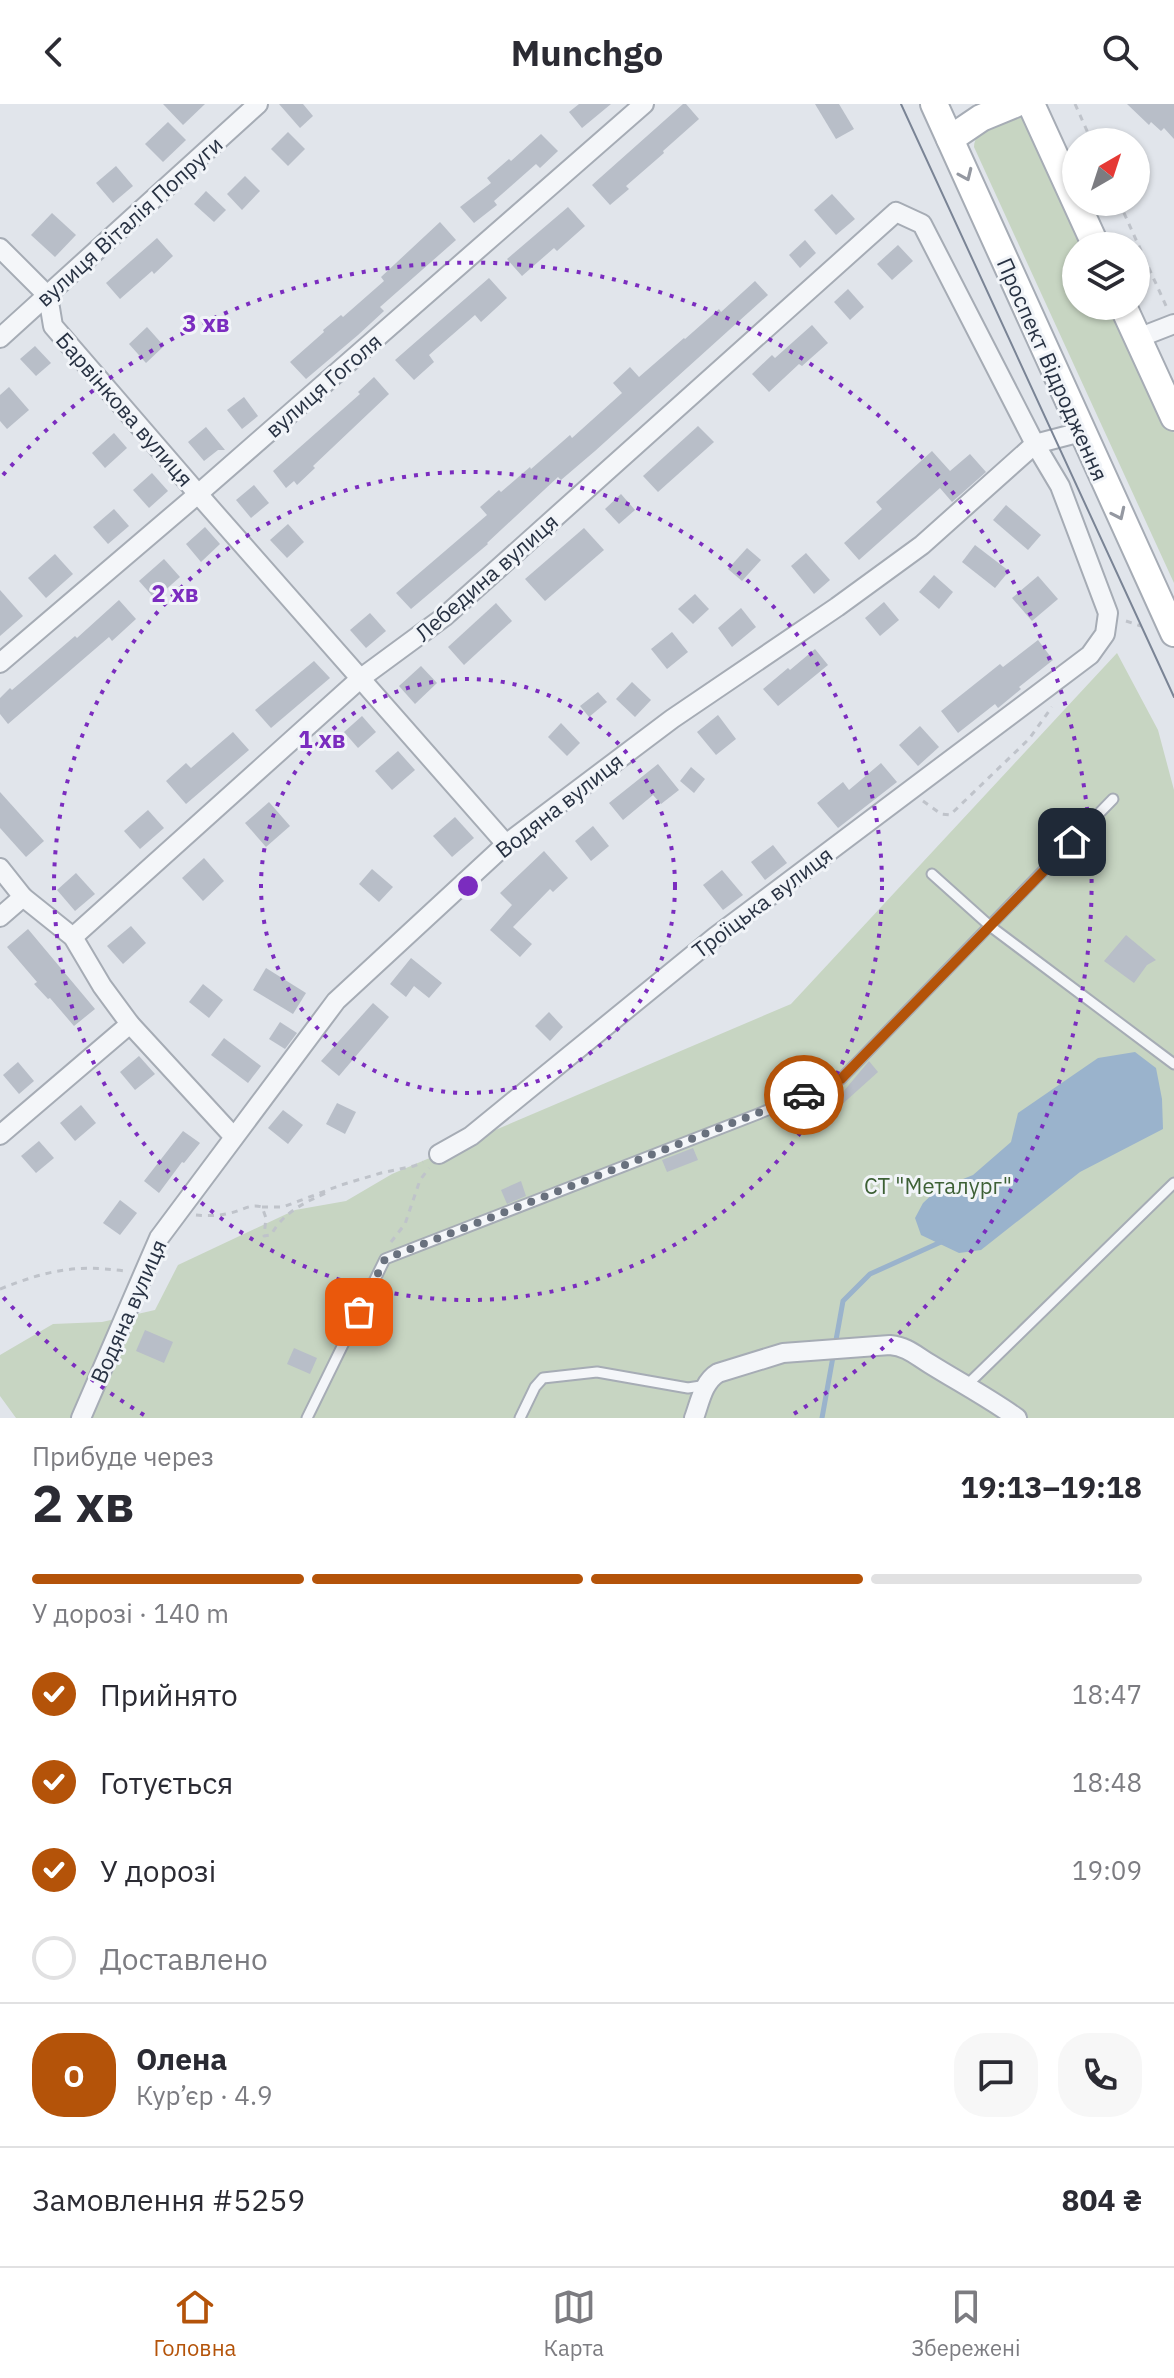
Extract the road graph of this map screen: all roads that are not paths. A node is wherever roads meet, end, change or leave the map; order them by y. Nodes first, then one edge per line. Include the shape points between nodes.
1 (258, 104) edge
2 (644, 104) edge
3 (934, 104) edge
4 (1015, 104) edge
5 (1031, 104) edge
6 (950, 139) junction
7 (1090, 232) edge
8 (0, 248) edge
9 (48, 296) junction
10 (1171, 316) edge
11 (1130, 320) edge
12 (0, 338) edge
13 (1138, 338) junction
14 (1174, 417) edge
15 (1081, 432) junction
16 (1035, 444) junction
17 (198, 494) junction
18 (1174, 633) edge
19 (0, 663) edge
20 (361, 678) junction
21 (1113, 799) dead end
22 (506, 844) junction
23 (0, 868) edge
24 (932, 874) dead end
25 (23, 897) junction
26 (0, 917) edge
27 (990, 926) junction
28 (73, 937) junction
29 (130, 1024) junction
30 (1174, 1064) edge
31 (0, 1135) edge
32 (234, 1137) junction
33 (439, 1154) road end
34 (1174, 1183) edge
35 (707, 1385) junction
36 (967, 1385) junction
37 (81, 1418) edge
38 (307, 1418) edge
39 (520, 1418) edge
40 (694, 1418) edge
41 (1017, 1418) edge

1 - 9 street, вулиця Віталія Попруги
2 - 17 street, вулиця Гоголя
3 - 6 main road, Проспект Відродження
4 - 6 main road
5 - 7 main road
6 -> 15 main road, Проспект Відродження
8 - 9 street, Барвінкова вулиця
9 - 12 street, вулиця Віталія Попруги
9 - 17 street, Барвінкова вулиця via 53,326
10 - 13 street
11 - 13 main road
13 - 14 main road
15 - 16 street, Водяна вулиця
15 -> 18 main road, Проспект Відродження
16 - 20 street, Лебедина вулиця via 922,224 896,212 444,617
16 - 22 street, Водяна вулиця via 922,545 672,719
16 - 33 street, Троїцька вулиця via 1060,486 1108,613 1105,634 1090,655 715,937 471,1136
17 - 19 street, вулиця Гоголя
17 - 20 street, Барвінкова вулиця
20 - 22 street, Барвінкова вулиця
20 - 28 street, Лебедина вулиця
21 - 27 lane
22 - 32 street, Водяна вулиця via 336,1001
23 - 25 street
24 - 27 lane
25 - 26 street
25 - 28 street
27 - 30 lane
27 - 38 lane via 841,1079 385,1259
28 - 29 street
29 - 31 street
29 - 32 street
32 - 37 street, Водяна вулиця via 159,1238
34 - 36 lane
35 - 36 street via 718,1373 783,1353 890,1345 904,1347
35 - 39 lane via 688,1388 597,1372 543,1378
35 - 40 street
36 - 41 street

